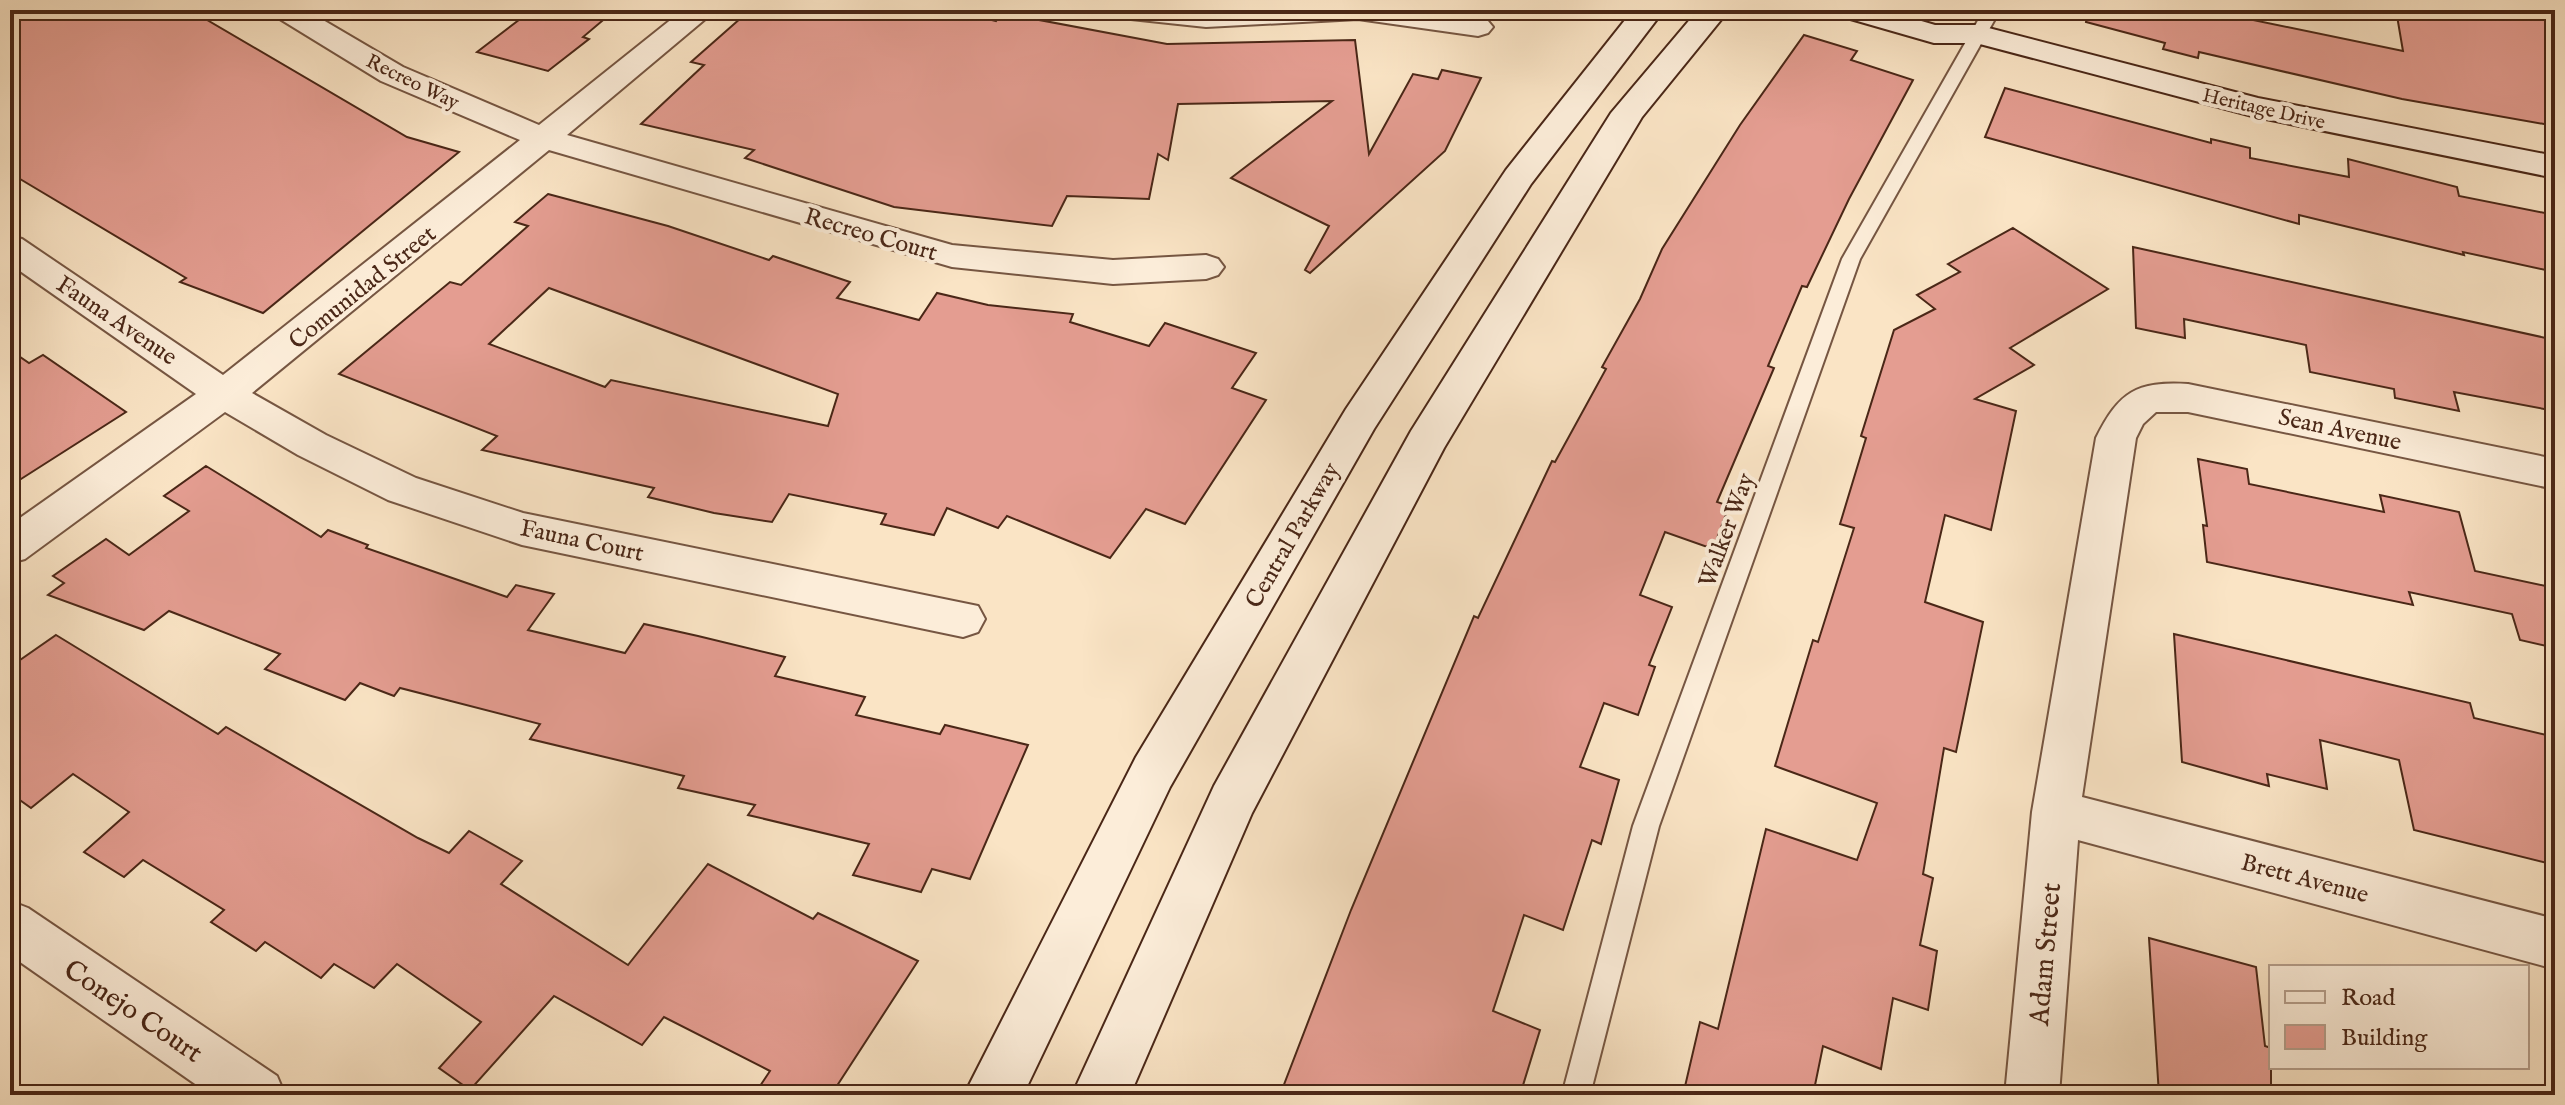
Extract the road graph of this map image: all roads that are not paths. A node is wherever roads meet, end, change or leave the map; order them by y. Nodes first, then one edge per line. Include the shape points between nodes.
1 (285, 10) edge
2 (701, 10) edge
3 (1131, 10) edge
4 (1649, 10) edge
5 (1714, 10) edge
6 (1851, 10) edge
7 (1929, 10) edge
8 (1985, 22) edge
9 (1478, 27) dead end
10 (546, 139) junction
11 (2555, 167) edge
12 (10, 247) edge
13 (1206, 267) dead end
14 (224, 394) junction
15 (2128, 411) joint
16 (2555, 474) edge
17 (10, 547) edge
18 (963, 619) dead end
19 (2056, 812) junction
20 (10, 925) edge
21 (2555, 944) edge
22 (258, 1095) edge
23 (993, 1095) edge
24 (1101, 1095) edge
25 (1576, 1095) edge
26 (2032, 1095) edge

1 - 10 street, Recreo Way via 392,74
2 - 10 street, Comunidad Street
3 - 9 street via 1206,18 1358,10
4 - 23 main road, Central Parkway via 1518,178 1360,419 1153,772
5 - 24 main road via 1628,113 1426,442 1232,802
6 - 8 main road, Heritage Drive via 1934,34
7 - 8 main road, Heritage Drive
8 - 11 main road, Heritage Drive via 2256,107
8 - 25 lane, Walker Way via 1851,259 1646,826
10 - 13 street, Recreo Court via 952,256 1113,272
10 - 14 street, Comunidad Street
12 - 14 street, Fauna Avenue
14 - 17 street, Comunidad Street
14 - 18 street, Fauna Court via 402,489 522,529
15 - 16 street, Sean Avenue via 2153,396 2188,398
15 - 19 street, Adam Street via 2116,438
19 - 21 street, Brett Avenue
19 - 26 street, Adam Street
20 - 22 street, Conejo Court

